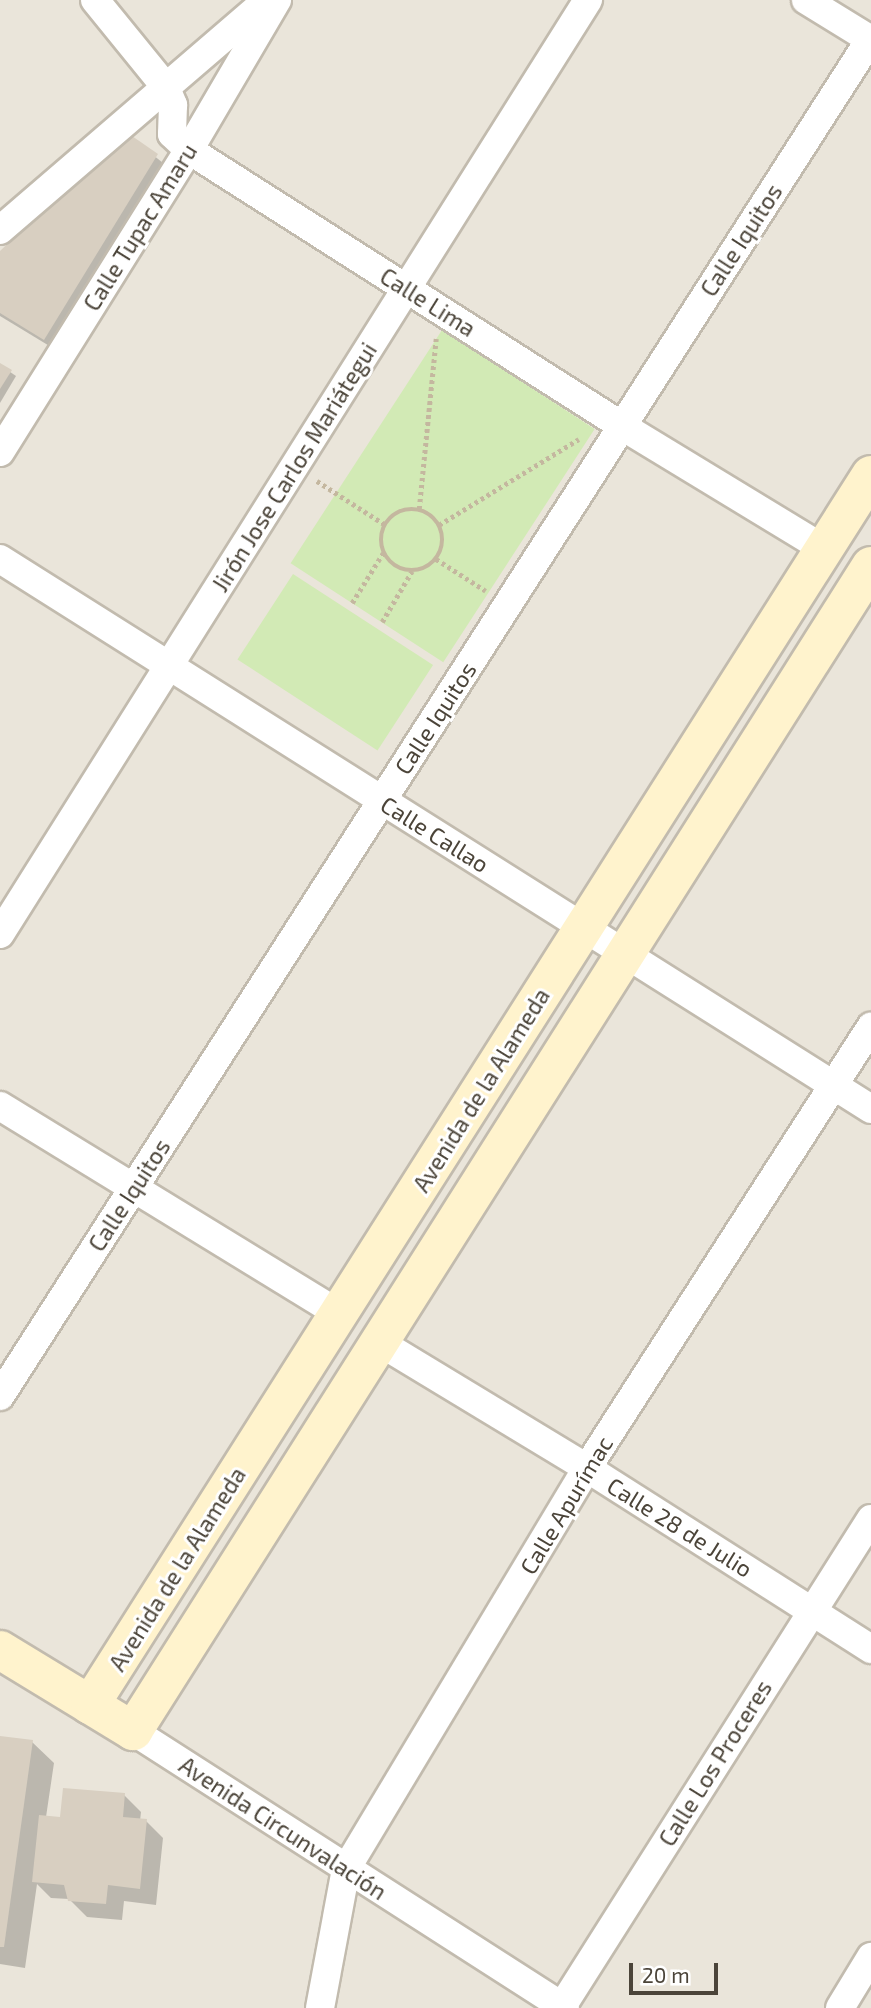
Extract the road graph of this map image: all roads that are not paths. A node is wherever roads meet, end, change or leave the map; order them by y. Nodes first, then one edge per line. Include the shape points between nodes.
1 (94, 0) edge
2 (267, 0) edge
3 (277, 0) edge
4 (588, 0) edge
5 (810, 1) edge
6 (870, 40) edge
7 (165, 86) junction
8 (189, 150) junction
9 (0, 230) edge
10 (407, 289) junction
11 (616, 422) junction
12 (0, 452) edge
13 (871, 475) edge
14 (824, 549) junction
15 (0, 559) edge
16 (871, 567) edge
17 (169, 666) junction
18 (382, 800) junction
19 (583, 929) junction
20 (0, 933) edge
21 (625, 954) junction
22 (871, 1027) edge
23 (834, 1085) junction
24 (0, 1106) edge
25 (871, 1109) edge
26 (132, 1190) junction
27 (339, 1314) junction
28 (379, 1342) junction
29 (0, 1396) edge
30 (587, 1468) junction
31 (871, 1519) edge
32 (813, 1611) junction
33 (0, 1650) edge
34 (871, 1650) edge
35 (90, 1705) junction
36 (133, 1731) junction
37 (346, 1869) junction
38 (871, 1958) edge
39 (562, 2007) edge
40 (320, 2008) edge
41 (840, 2008) edge

1 - 7 street, Calle Lima
2 - 7 street
3 - 8 street, Calle Tupac Amaru
4 - 10 street, Jirón Jose Carlos Mariátegui
5 - 6 street
6 - 11 street, Calle Iquitos
7 - 8 street, Calle Lima via 173,104 172,134
7 - 9 street
8 - 10 street, Calle Lima
8 - 12 street, Calle Tupac Amaru
10 - 11 street, Calle Lima
10 - 17 street, Jirón Jose Carlos Mariátegui
11 - 14 street, Calle Lima
11 - 18 street, Calle Iquitos via 508,604
13 - 14 street, Avenida de la Alameda
14 - 19 street, Avenida de la Alameda
15 - 17 street, Calle Callao
16 - 21 street
17 - 18 street, Calle Callao
17 - 20 street, Jirón Jose Carlos Mariátegui
18 - 19 street, Calle Callao
18 - 26 street, Calle Iquitos
19 - 21 street, Calle Callao
19 - 27 street, Avenida de la Alameda
21 - 23 street, Calle Callao
21 - 28 street
22 - 23 street, Calle Apurímac
23 - 25 street, Calle Callao
23 - 30 street, Calle Apurímac
24 - 26 street
26 - 27 street
26 - 29 street, Calle Iquitos
27 - 35 street, Avenida de la Alameda
28 - 30 street, Calle 28 de Julio
28 - 36 street
30 - 32 street, Calle 28 de Julio
30 - 37 street, Calle Apurímac
31 - 32 street, Calle Los Proceres
32 - 34 street, Calle 28 de Julio
32 - 39 street, Calle Los Proceres
33 - 35 street, Avenida Circunvalación
35 - 36 street, Avenida Circunvalación
36 - 37 street, Avenida Circunvalación
37 - 39 street, Avenida Circunvalación
37 - 40 street, Calle Apurímac
38 - 41 street

